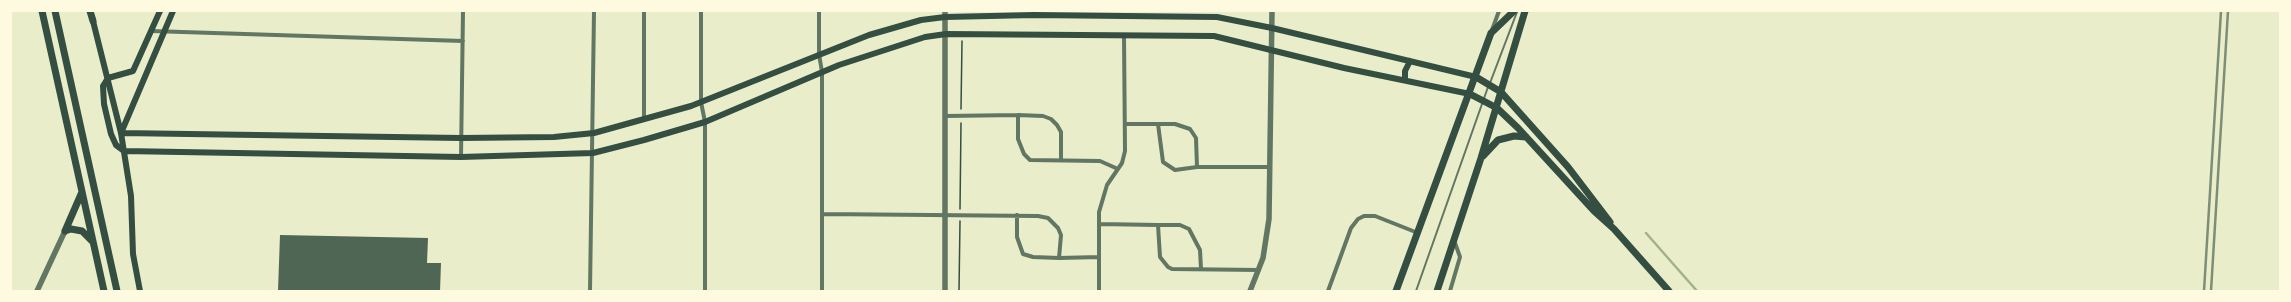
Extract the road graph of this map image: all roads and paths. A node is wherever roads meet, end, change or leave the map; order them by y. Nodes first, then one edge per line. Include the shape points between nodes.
1 (42, 11) edge
2 (55, 11) edge
3 (91, 11) edge
4 (160, 11) edge
5 (173, 11) edge
6 (463, 11) edge
7 (594, 11) edge
8 (644, 11) edge
9 (701, 11) edge
10 (819, 11) edge
11 (1272, 11) edge
12 (1499, 11) edge
13 (1514, 11) edge
14 (1517, 11) edge
15 (1524, 11) edge
16 (1034, 13) edge
17 (945, 14) edge
18 (1188, 14) edge
19 (1516, 19) junction
20 (93, 21) joint
21 (1272, 28) junction
22 (152, 31) junction
23 (164, 32) junction
24 (1491, 33) junction
25 (946, 34) junction
26 (962, 34) junction
27 (1124, 36) junction
28 (463, 41) junction
29 (1270, 49) junction
30 (819, 54) junction
31 (1410, 61) junction
32 (822, 72) junction
33 (1476, 77) junction
34 (108, 78) junction
35 (1405, 80) junction
36 (1489, 84) junction
37 (1501, 92) junction
38 (1470, 94) junction
39 (1483, 101) junction
40 (701, 102) junction
41 (1497, 108) junction
42 (1018, 115) junction
43 (945, 116) junction
44 (961, 116) junction
45 (644, 120) junction
46 (705, 122) junction
47 (1125, 124) junction
48 (1158, 124) junction
49 (121, 133) junction
50 (594, 133) junction
51 (1526, 137) junction
52 (461, 138) junction
53 (124, 151) junction
54 (593, 152) junction
55 (461, 157) junction
56 (1481, 158) junction
57 (1061, 159) junction
58 (1269, 167) junction
59 (1198, 168) junction
60 (1118, 169) junction
61 (82, 192) junction
62 (822, 214) junction
63 (945, 215) junction
64 (960, 215) junction
65 (1017, 215) junction
66 (1099, 224) junction
67 (1158, 225) junction
68 (1614, 229) junction
69 (65, 231) junction
70 (1418, 233) junction
71 (1454, 240) junction
72 (93, 242) junction
73 (1099, 257) junction
74 (1059, 258) junction
75 (1201, 269) junction
76 (1259, 270) junction
77 (37, 291) edge
78 (104, 291) edge
79 (117, 291) edge
80 (140, 291) edge
81 (590, 291) edge
82 (705, 291) edge
83 (822, 291) edge
84 (945, 291) edge
85 (959, 291) edge
86 (1099, 291) edge
87 (1250, 291) edge
88 (1328, 291) edge
89 (1396, 291) edge
90 (1416, 291) edge
91 (1437, 291) edge
92 (1450, 291) edge
93 (1669, 291) edge

1 - 61 main road
2 - 79 main road
3 - 20 main road
4 - 22 main road
5 - 23 main road
6 - 28 street
7 - 50 street
8 - 45 street
9 - 40 street
10 - 30 street
11 - 21 street
12 - 24 street
13 - 24 main road
14 - 19 lane
15 - 19 lane
15 - 37 main road
16 - 17 main road
16 - 18 main road
17 - 25 street
17 - 30 main road via 879,31
18 - 21 main road
19 - 36 lane
20 - 34 main road
21 - 29 street
21 - 31 main road
22 - 23 street
22 - 34 main road via 133,71
23 - 28 street
23 - 49 main road
24 - 33 main road
25 - 26 main road
25 - 32 main road via 925,37 845,62
25 - 43 street
26 - 27 main road
26 - 44 path
27 - 29 main road via 1214,36
27 - 47 street
28 - 52 street
29 - 35 main road
29 - 58 street
30 - 32 street
30 - 40 main road
31 - 33 main road
31 - 35 main road via 1405,71
32 - 46 main road
32 - 62 street
33 - 36 main road
33 - 38 main road
34 - 49 main road
34 - 53 main road via 103,86 104,104 116,145
35 - 38 main road
36 - 37 main road
36 - 39 lane
37 - 41 main road
37 - 68 main road via 1568,167
38 - 39 main road
38 - 70 main road
39 - 41 main road
39 - 90 lane
40 - 45 main road
40 - 46 street
41 - 51 main road
41 - 56 main road
42 - 44 street
42 - 57 street via 1043,116 1057,125 1061,132
42 - 57 street via 1018,139 1024,154 1030,160
43 - 44 street
43 - 63 street
44 - 64 path
45 - 50 main road
46 - 54 main road
46 - 82 street
47 - 48 street
47 - 60 street via 1125,151
48 - 59 street via 1175,124 1190,128 1196,138
48 - 59 street via 1163,162 1175,170
49 - 52 main road
49 - 53 main road
50 - 52 main road
50 - 54 street
51 - 56 main road via 1514,136 1498,140
51 - 68 main road via 1594,211
52 - 55 street
53 - 55 main road
53 - 80 main road via 131,196 133,254
54 - 55 main road
54 - 81 street
56 - 71 main road
57 - 60 street via 1104,161
58 - 59 street
58 - 76 street via 1268,235
60 - 66 street via 1107,185 1099,212
61 - 69 main road
61 - 72 main road
62 - 63 street
62 - 83 street
63 - 64 street
63 - 84 street
64 - 65 street
64 - 85 path
65 - 74 street via 1038,216 1053,222 1061,235
65 - 74 street via 1017,237 1023,254
66 - 67 street
66 - 73 street
67 - 75 street via 1180,225 1189,229 1200,250
67 - 75 street via 1160,257 1164,264 1172,269
68 - 93 main road
69 - 72 main road via 82,231
69 - 77 street
70 - 88 street via 1375,216 1358,219 1351,228
70 - 89 main road
71 - 91 main road
71 - 92 street via 1460,257
72 - 78 main road
73 - 74 street
73 - 86 street
75 - 76 street
76 - 87 street

